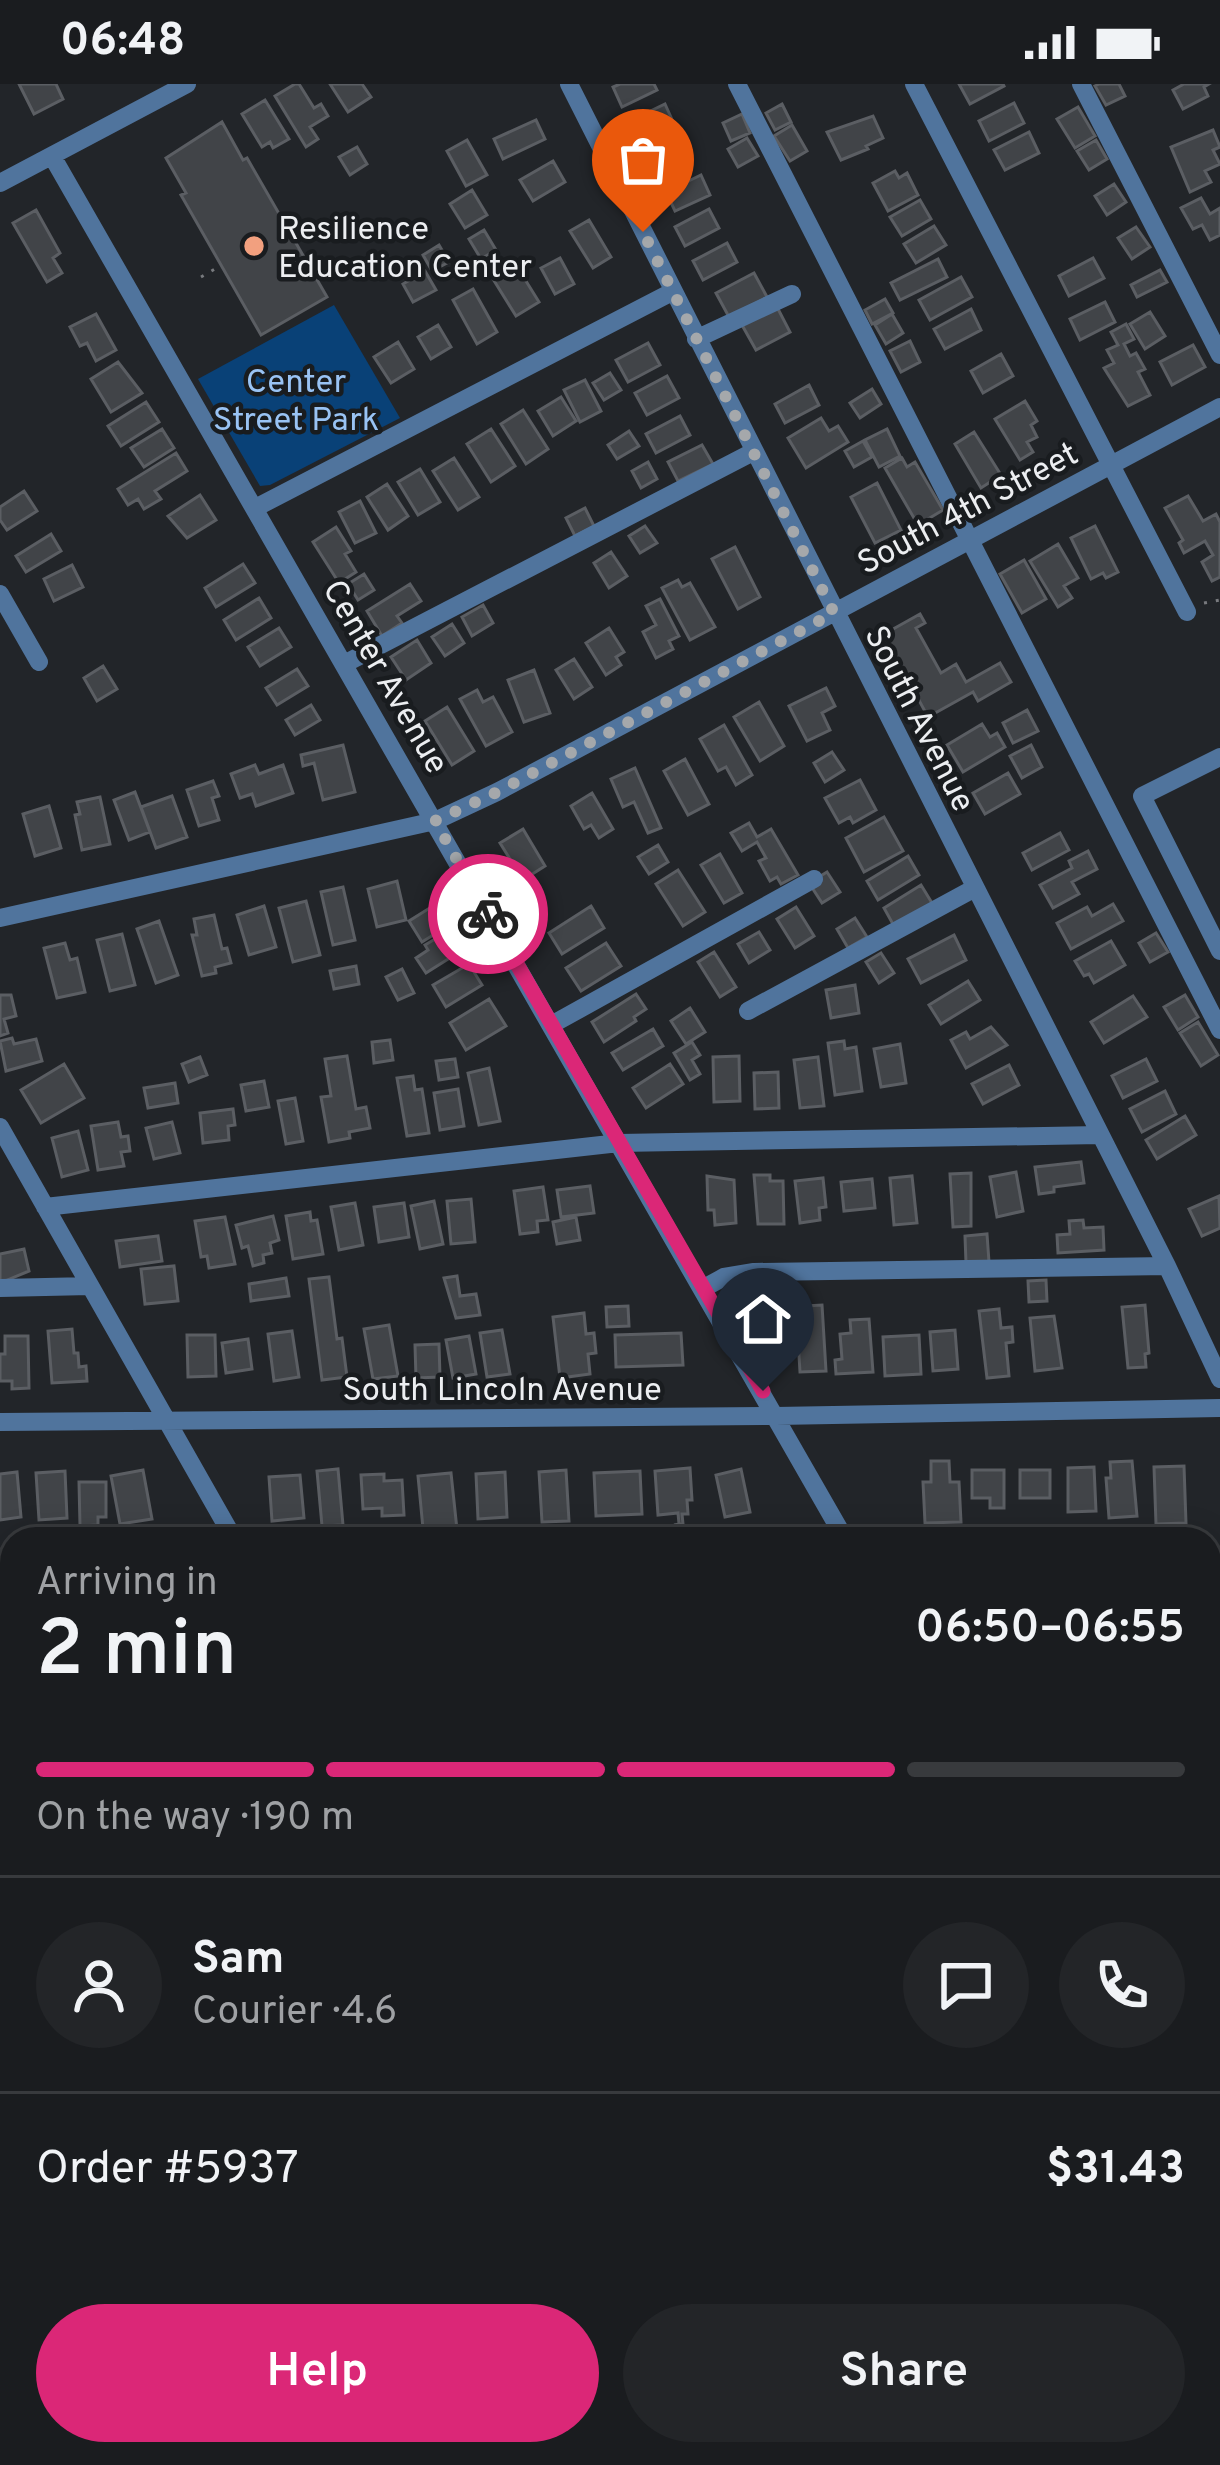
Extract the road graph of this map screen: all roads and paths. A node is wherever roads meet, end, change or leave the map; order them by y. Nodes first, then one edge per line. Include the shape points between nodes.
1 (187, 84) edge
2 (569, 84) edge
3 (737, 84) edge
4 (914, 84) edge
5 (1082, 84) edge
6 (52, 156) junction
7 (0, 183) edge
8 (215, 269) dead end
9 (201, 277) dead end
10 (672, 292) junction
11 (792, 294) dead end
12 (696, 339) junction
13 (1220, 355) edge
14 (1220, 407) edge
15 (753, 452) junction
16 (1111, 464) junction
17 (255, 508) junction
18 (968, 539) junction
19 (1197, 593) dead end
20 (0, 594) edge
21 (1220, 600) edge
22 (1187, 611) dead end
23 (834, 613) junction
24 (39, 662) dead end
25 (346, 663) junction
26 (1220, 758) edge
27 (435, 821) junction
28 (814, 879) dead end
29 (975, 888) junction
30 (0, 918) edge
31 (1220, 951) edge
32 (748, 1011) dead end
33 (551, 1025) junction
34 (1220, 1030) edge
35 (0, 1127) edge
36 (1100, 1136) junction
37 (619, 1143) junction
38 (45, 1207) junction
39 (1167, 1266) junction
40 (90, 1286) junction
41 (0, 1288) edge
42 (704, 1288) junction
43 (1220, 1379) edge
44 (1220, 1408) edge
45 (776, 1416) junction
46 (166, 1419) junction
47 (0, 1422) edge
48 (227, 1527) edge
49 (838, 1527) edge

1 - 6 street
2 - 10 street, South Avenue
3 - 18 street
4 - 16 street
5 - 13 street
6 - 7 street
6 - 17 street, Center Avenue
8 - 9 path
10 - 12 street, South Avenue
10 - 17 street
11 - 12 street
12 - 15 street, South Avenue
14 - 16 street, South 4th Street
15 - 23 street, South Avenue
15 - 25 street
16 - 18 street, South 4th Street
16 - 22 street
17 - 25 street, Center Avenue
18 - 23 street, South 4th Street
18 - 34 street
19 - 21 path via 1205,603
20 - 24 street
23 - 27 street, South 4th Street
23 - 29 street, South Avenue
25 - 27 street, Center Avenue
26 - 31 street via 1142,796
27 - 30 street, South 4th Street
27 - 33 street, Center Avenue
28 - 33 street
29 - 32 street
29 - 36 street, South Avenue
33 - 37 street, Center Avenue
35 - 38 street
36 - 37 street
36 - 39 street, South Avenue
37 - 38 street
37 - 42 street, Center Avenue
38 - 40 street
39 - 42 street via 754,1272
39 - 43 street, South Avenue
40 - 41 street
40 - 46 street
42 - 45 street, Center Avenue
44 - 45 street, South Lincoln Avenue
45 - 46 street, South Lincoln Avenue
45 - 49 street, Center Avenue
46 - 47 street, South Lincoln Avenue
46 - 48 street

